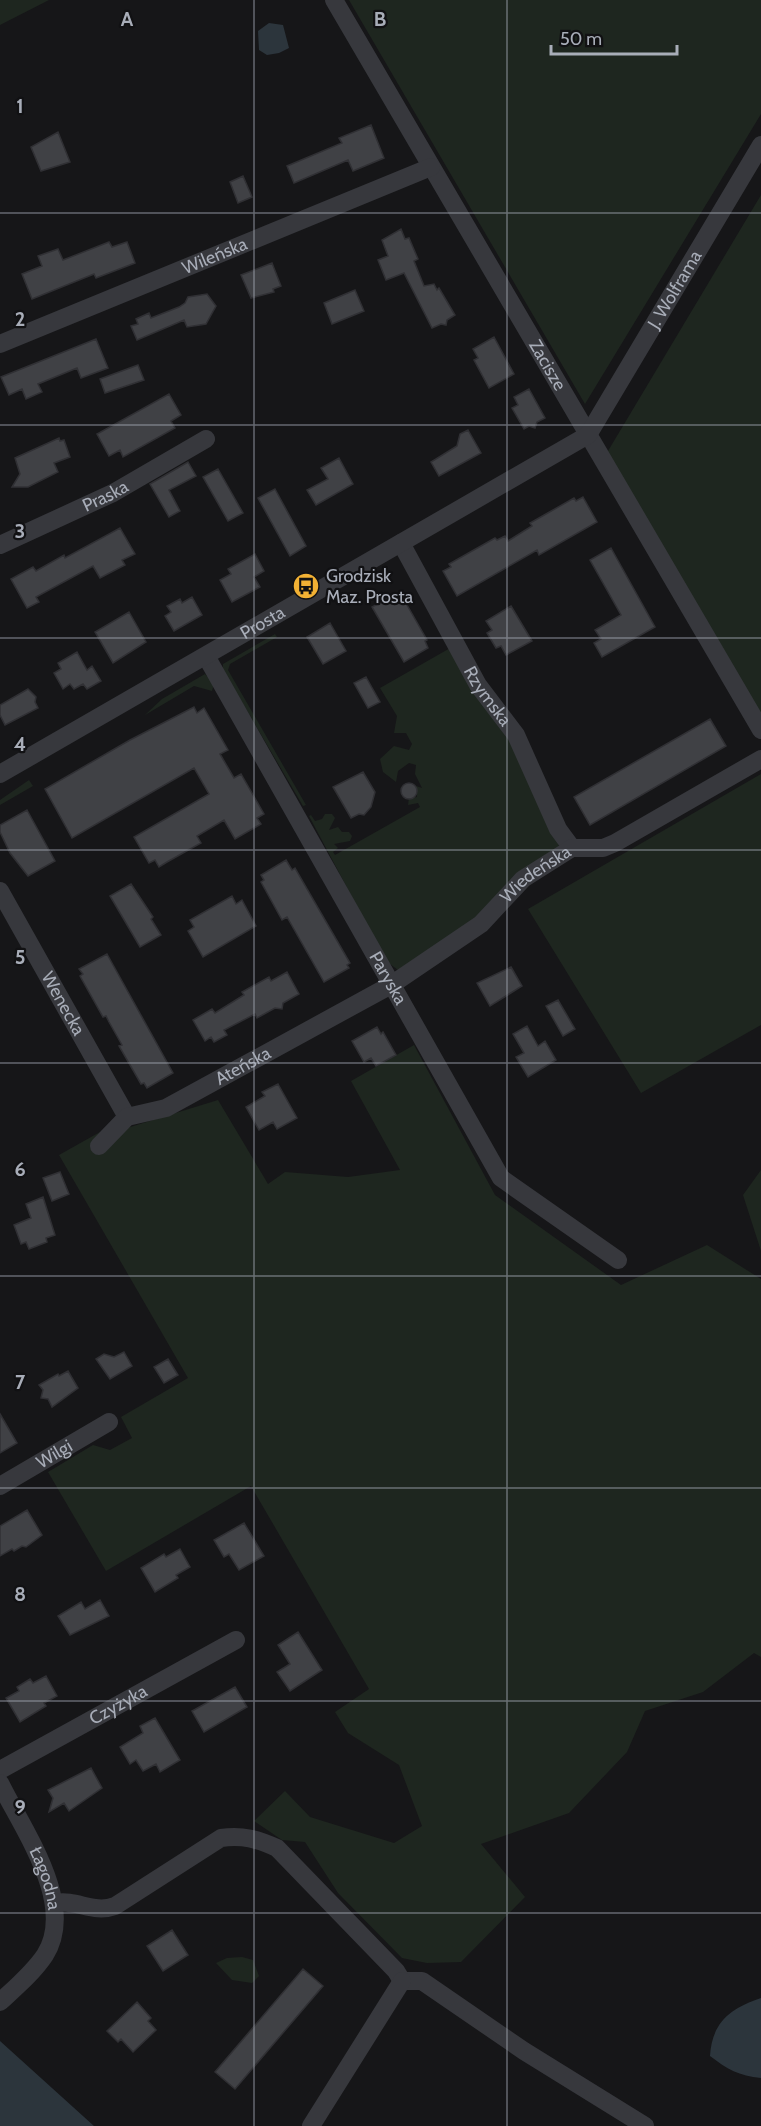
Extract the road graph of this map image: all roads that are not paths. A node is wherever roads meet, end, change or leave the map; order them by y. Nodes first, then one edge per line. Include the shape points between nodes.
1 (334, 0) edge
2 (761, 146) edge
3 (431, 167) junction
4 (0, 344) edge
5 (588, 435) junction
6 (206, 439) dead end
7 (402, 543) junction
8 (0, 545) edge
9 (206, 656) junction
10 (761, 730) edge
11 (761, 759) edge
12 (0, 774) edge
13 (572, 848) junction
14 (0, 891) edge
15 (391, 985) junction
16 (127, 1117) junction
17 (99, 1146) dead end
18 (618, 1260) dead end
19 (110, 1422) dead end
20 (0, 1486) edge
21 (236, 1640) dead end
22 (0, 1770) edge
23 (0, 1783) edge
24 (55, 1902) junction
25 (28, 1974) junction
26 (402, 1981) junction
27 (0, 1990) edge
28 (0, 2002) edge
29 (311, 2126) edge
30 (645, 2126) edge

1 - 3 street, Zacisze
2 - 5 street, J. Wolframa
3 - 4 street, Wileńska
3 - 5 street, Zacisze
5 - 7 street, Prosta
5 - 10 street, Zacisze
6 - 8 street, Praska via 112,493
7 - 9 street, Prosta
7 - 13 street, Rzymska via 478,685 516,735 558,830
9 - 12 street, Prosta
9 - 15 street, Paryska
11 - 13 street, Wiedeńska via 615,843 586,850
13 - 15 street, Wiedeńska via 523,879 481,924
14 - 16 street, Wenecka
15 - 16 street, Ateńska via 166,1108
15 - 18 street, Paryska via 501,1178
16 - 17 street
19 - 20 street, Wilgi
21 - 22 street, Czyżyka
23 - 24 street, Łagodna via 52,1887
24 - 25 street, Łagodna via 51,1942
24 - 26 street via 68,1900 104,1910 221,1838 239,1835 258,1839 277,1848
25 - 27 street, Łagodna
25 - 28 street, Łagodna
26 - 29 street
26 - 30 street via 422,1981 524,2051

